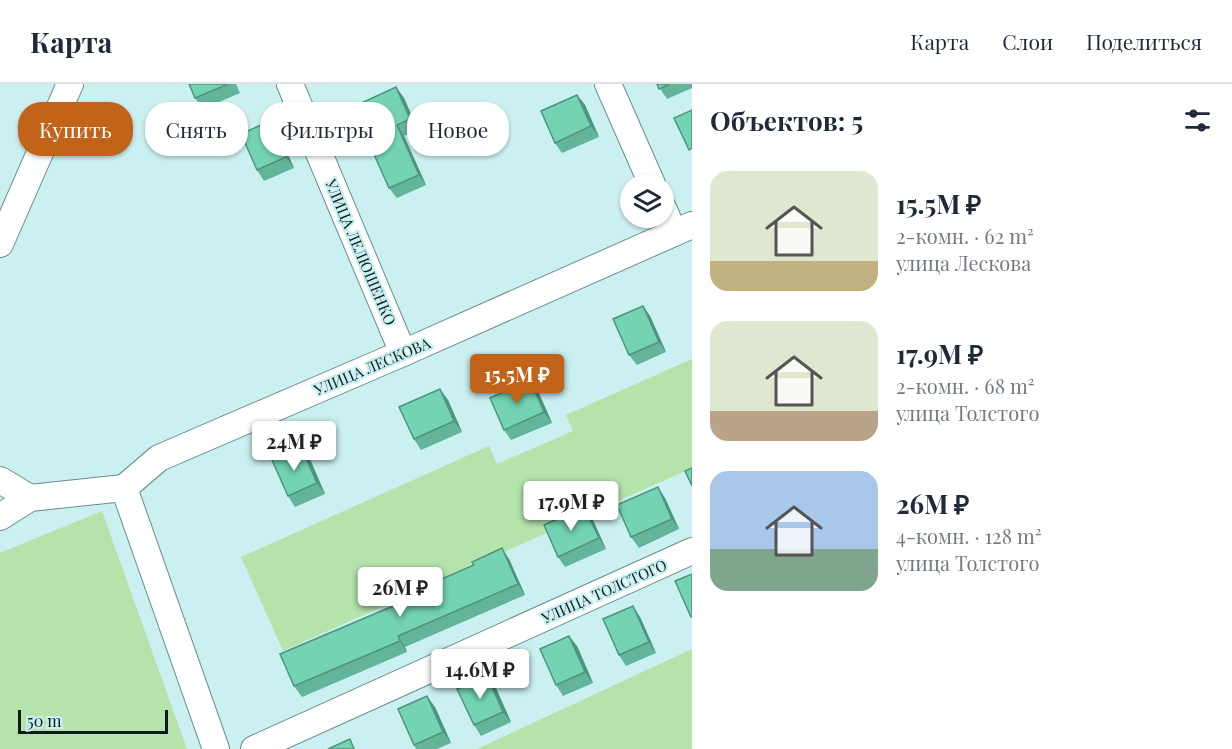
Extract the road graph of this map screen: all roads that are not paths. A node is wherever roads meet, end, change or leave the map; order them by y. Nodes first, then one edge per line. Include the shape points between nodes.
1 (70, 84) edge
2 (290, 84) edge
3 (608, 84) edge
4 (648, 174) edge
5 (683, 229) edge
6 (0, 244) edge
7 (404, 353) junction
8 (0, 480) edge
9 (124, 488) junction
10 (30, 498) junction
11 (0, 517) edge
12 (692, 551) edge
13 (216, 749) edge
14 (254, 749) edge

1 - 6 street
2 - 7 street, УЛИЦА ЛЕЛЮШЕНКО
3 - 4 street
5 - 7 street, УЛИЦА ЛЕСКОВА
7 - 9 street, УЛИЦА ЛЕСКОВА via 159,458
8 - 10 street
9 - 10 street
9 - 13 street
10 - 11 street
12 - 14 street, УЛИЦА ТОЛСТОГО

